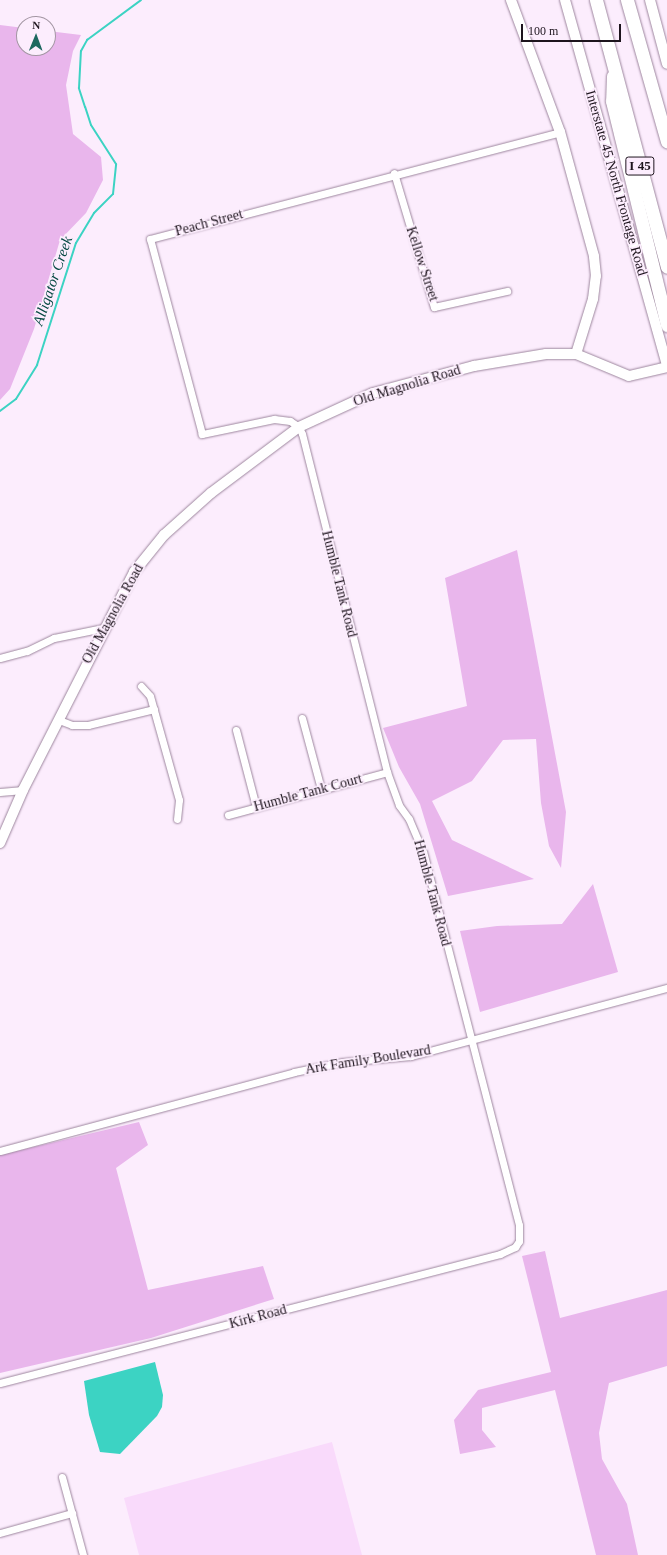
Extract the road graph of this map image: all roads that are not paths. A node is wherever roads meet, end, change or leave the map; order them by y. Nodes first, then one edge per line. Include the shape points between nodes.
1 (511, 0) edge
2 (565, 0) edge
3 (596, 0) edge
4 (627, 0) edge
5 (650, 0) edge
6 (644, 54) junction
7 (614, 64) junction
8 (667, 64) edge
9 (667, 117) edge
10 (560, 132) junction
11 (667, 141) edge
12 (394, 173) junction
13 (667, 267) edge
14 (508, 291) dead end
15 (667, 325) edge
16 (576, 354) junction
17 (667, 367) edge
18 (299, 427) junction
19 (103, 628) junction
20 (0, 658) edge
21 (141, 686) dead end
22 (154, 710) junction
23 (302, 718) dead end
24 (59, 720) junction
25 (236, 730) dead end
26 (387, 772) junction
27 (22, 790) junction
28 (321, 790) junction
29 (0, 792) edge
30 (256, 807) junction
31 (228, 815) dead end
32 (177, 819) dead end
33 (0, 843) edge
34 (667, 988) edge
35 (471, 1040) junction
36 (0, 1151) edge
37 (515, 1246) joint
38 (0, 1383) edge
39 (62, 1476) dead end
40 (72, 1513) junction
41 (0, 1532) edge
42 (83, 1555) edge

1 - 10 street
2 - 17 street, Interstate 45 North Frontage Road
3 - 7 highway, I 45
4 - 6 highway, I 45
5 - 8 street
6 - 9 highway
6 - 11 highway, I 45
7 - 13 highway, I 45
7 - 15 highway via 612,101
10 - 12 street, Peach Street
10 - 16 street via 594,256 596,276 593,299
12 - 14 street, Kellow Street via 434,307
12 - 18 street, Peach Street via 150,239 202,434 274,420 290,421
16 - 17 street via 629,376
16 - 18 street, Old Magnolia Road via 546,354 428,377 373,394
18 - 19 street, Old Magnolia Road via 211,493 164,535 134,572
18 - 26 street, Humble Tank Road
19 - 20 street via 54,638 27,651
19 - 24 street, Old Magnolia Road
21 - 22 street via 148,691
22 - 24 street via 88,726 72,725
22 - 32 street via 179,800
23 - 28 street
24 - 27 street, Old Magnolia Road
25 - 30 street
26 - 28 street, Humble Tank Court
26 - 35 street, Humble Tank Road via 399,805 409,818 423,852
27 - 29 street
27 - 33 street, Old Magnolia Road
28 - 30 street, Humble Tank Court
30 - 31 street, Humble Tank Court
34 - 35 street, Ark Family Boulevard
35 - 36 street, Ark Family Boulevard via 411,1056 317,1066
35 - 37 street, Humble Tank Road via 519,1226 519,1241
37 - 38 street, Kirk Road via 493,1256
39 - 40 street
40 - 41 street
40 - 42 street

